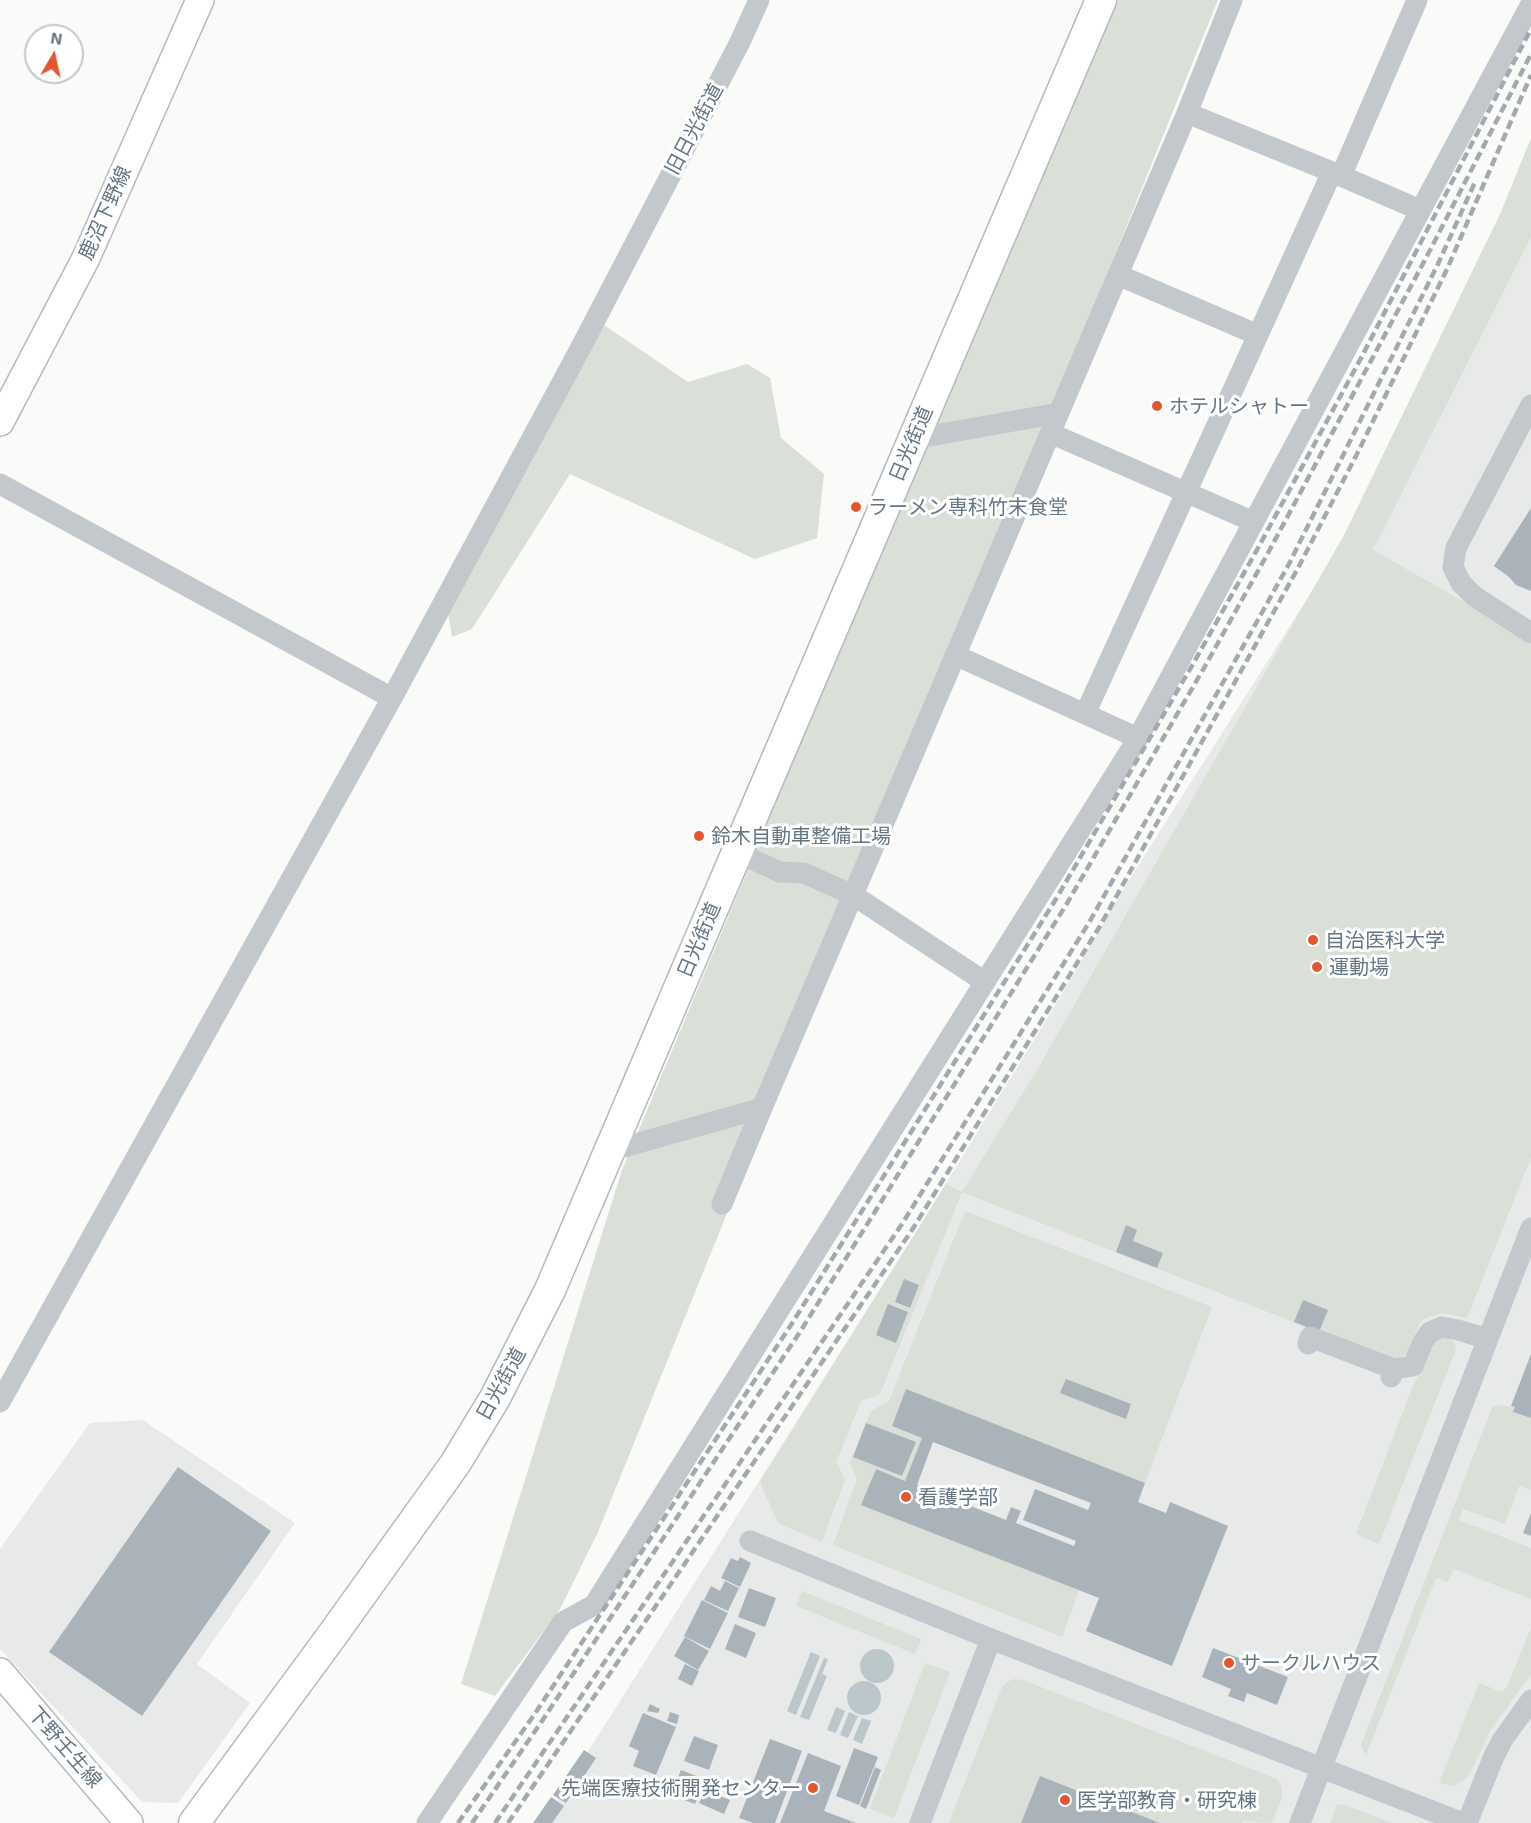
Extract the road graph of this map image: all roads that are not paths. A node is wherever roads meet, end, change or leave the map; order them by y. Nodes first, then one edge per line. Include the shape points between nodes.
1 (200, 0) edge
2 (759, 0) edge
3 (1101, 0) edge
4 (1232, 0) edge
5 (1417, 0) edge
6 (1531, 3) edge
7 (1187, 113) junction
8 (1336, 174) junction
9 (1420, 210) junction
10 (1118, 275) junction
11 (1258, 335) junction
12 (1531, 405) edge
13 (1059, 413) junction
14 (0, 422) edge
15 (1050, 433) junction
16 (913, 439) junction
17 (0, 484) edge
18 (1186, 492) junction
19 (1254, 522) junction
20 (1531, 633) edge
21 (956, 655) junction
22 (392, 698) junction
23 (1086, 714) junction
24 (1138, 738) junction
25 (736, 852) junction
26 (853, 895) junction
27 (985, 982) junction
28 (762, 1108) junction
29 (610, 1151) junction
30 (722, 1204) dead end
31 (1531, 1228) edge
32 (1488, 1339) junction
33 (1308, 1344) dead end
34 (0, 1402) edge
35 (750, 1541) dead end
36 (992, 1640) junction
37 (0, 1672) edge
38 (1531, 1700) edge
39 (1322, 1767) junction
40 (129, 1823) edge
41 (194, 1823) edge
42 (427, 1823) edge
43 (920, 1823) edge
44 (1300, 1823) edge
45 (1465, 1823) edge

1 - 14 main road, 鹿沼下野線 via 86,258
2 - 22 street, 旧日光街道 via 579,351
3 - 16 highway, 日光街道
4 - 7 street
5 - 8 street
6 - 9 street
7 - 8 street
7 - 10 street
8 - 9 street
8 - 11 street
9 - 19 street
10 - 11 street
10 - 13 street
11 - 18 street
12 - 20 street via 1456,548 1454,567 1461,583 1474,596
13 - 15 street
13 - 16 street
15 - 18 street
15 - 21 street
16 - 25 highway, 日光街道
17 - 22 street
18 - 19 street
18 - 23 street
19 - 24 street
21 - 23 street
21 - 26 street
22 - 34 street, 旧日光街道
23 - 24 street
24 - 27 street
25 - 26 street via 780,872 804,873
25 - 29 highway, 日光街道
26 - 27 street
26 - 28 street
27 - 42 street via 594,1605 563,1622
28 - 29 street
28 - 30 street
29 - 41 highway, 日光街道 via 550,1290 495,1398 454,1464
31 - 32 street
32 - 33 street via 1442,1327 1426,1337 1413,1366 1392,1373 1310,1337
32 - 39 street
35 - 36 street
36 - 39 street
36 - 43 street
37 - 40 main road, 下野壬生線
38 - 45 street via 1503,1739
39 - 44 street
39 - 45 street

